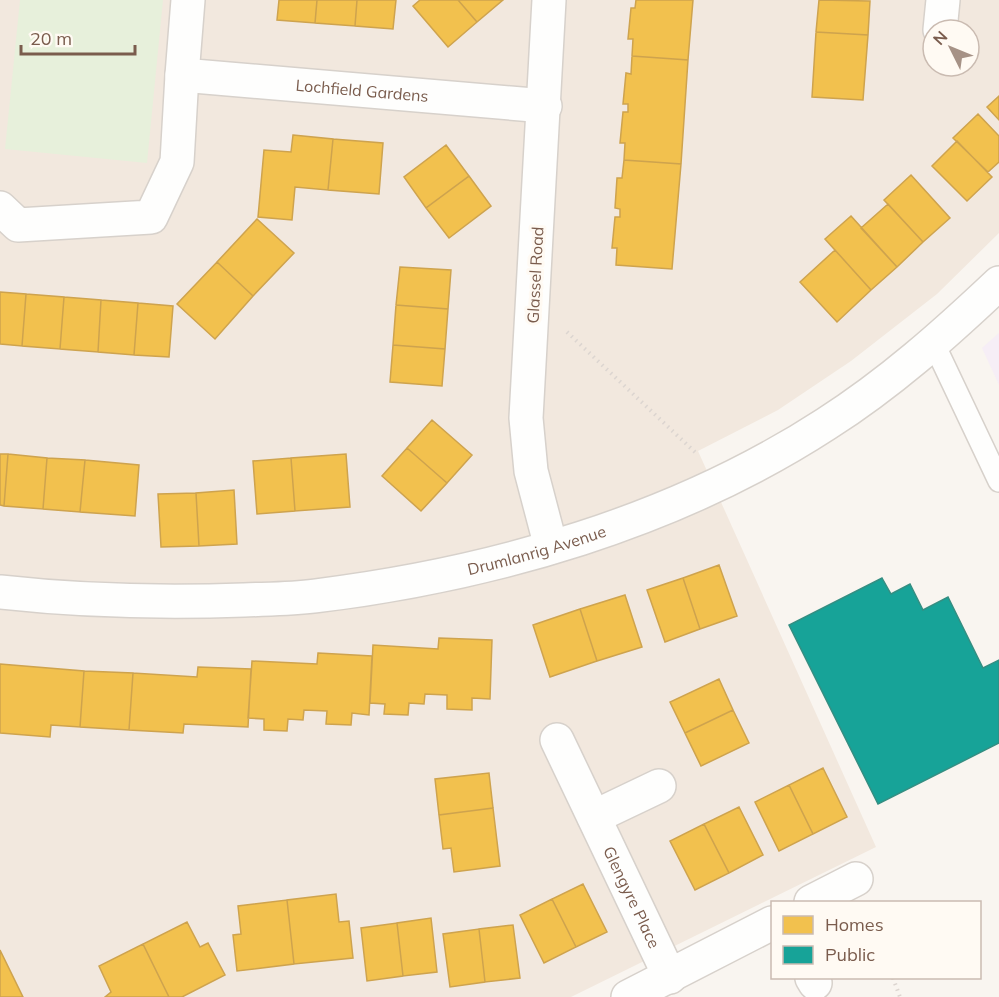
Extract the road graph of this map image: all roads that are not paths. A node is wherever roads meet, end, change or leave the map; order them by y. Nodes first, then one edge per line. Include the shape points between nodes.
1 (188, 0) edge
2 (549, 0) edge
3 (943, 0) edge
4 (941, 18) edge
5 (182, 75) junction
6 (544, 106) junction
7 (0, 208) edge
8 (999, 283) edge
9 (934, 344) junction
10 (999, 480) edge
11 (550, 547) junction
12 (0, 592) edge
13 (557, 740) dead end
14 (659, 786) dead end
15 (594, 817) junction
16 (856, 879) dead end
17 (815, 901) edge
18 (771, 924) edge
19 (670, 977) junction
20 (627, 997) edge

1 - 5 street
2 - 6 street, Glassel Road
3 - 4 street
5 - 6 street, Lochfield Gardens
5 - 7 street via 177,162 151,217 18,225
6 - 11 street, Glassel Road via 526,418 531,471
8 - 9 street, Drumlanrig Avenue
9 - 10 lane
9 - 11 street, Drumlanrig Avenue via 827,424 726,481 644,517
11 - 12 street, Drumlanrig Avenue via 439,576 313,597 187,602 63,599
13 - 15 street, Glengyre Place
14 - 15 street
15 - 19 street, Glengyre Place
16 - 17 street
18 - 19 street
19 - 20 street

